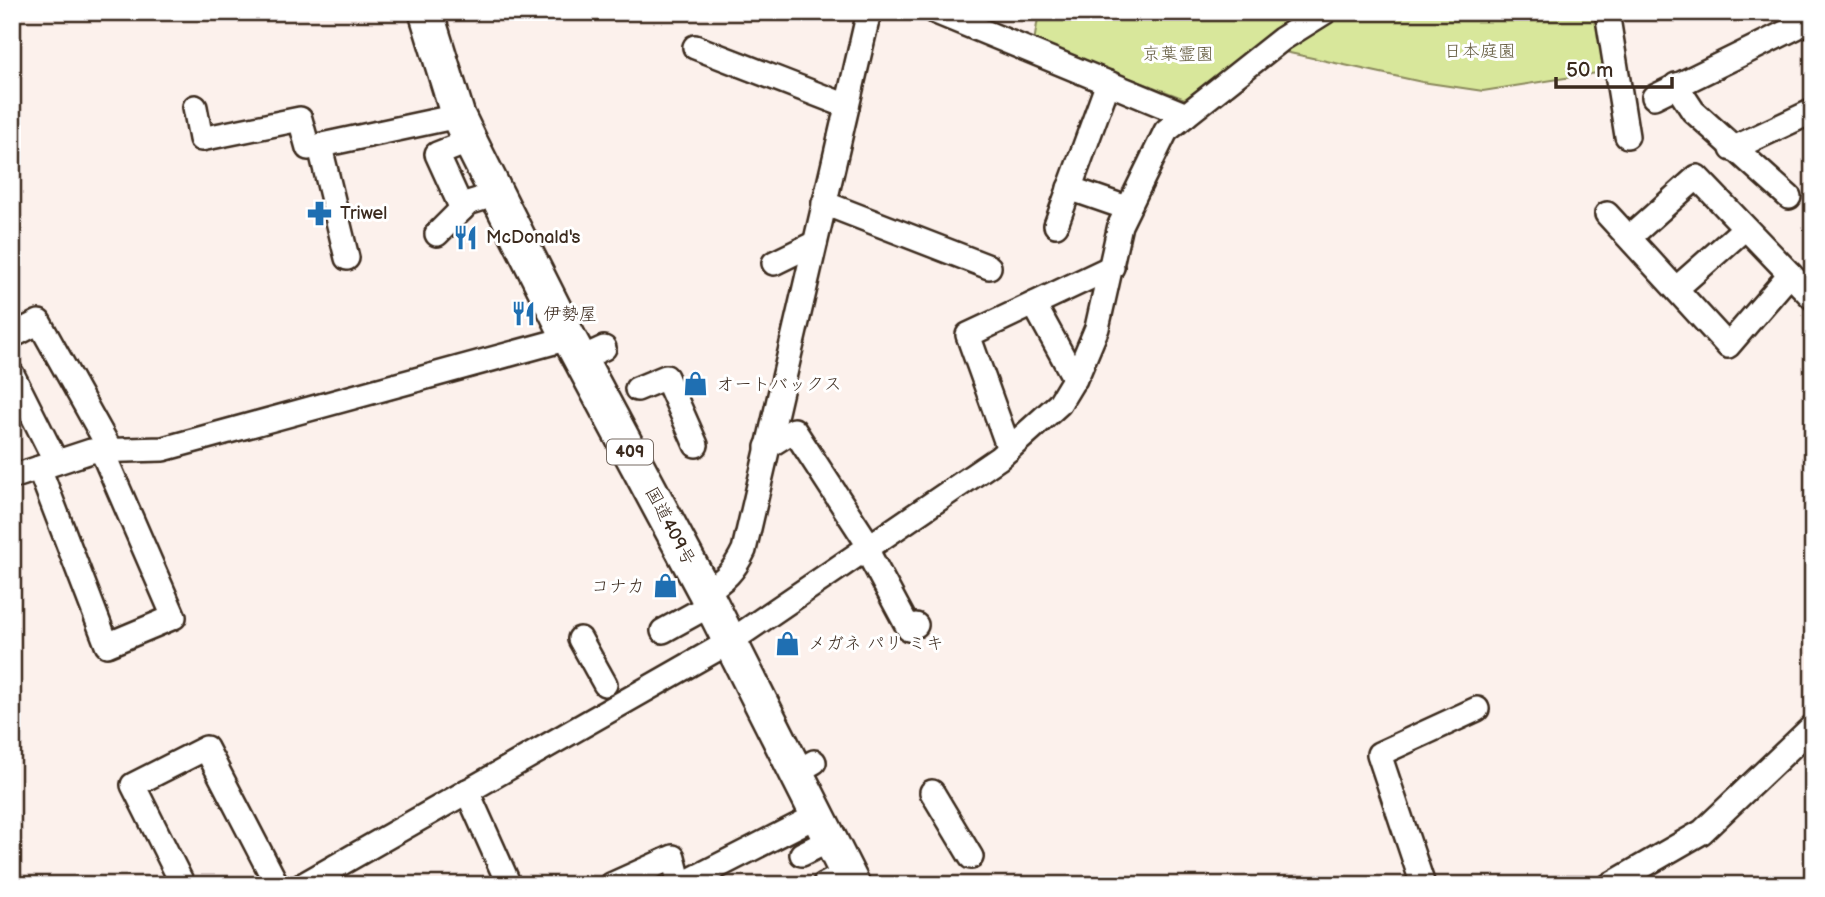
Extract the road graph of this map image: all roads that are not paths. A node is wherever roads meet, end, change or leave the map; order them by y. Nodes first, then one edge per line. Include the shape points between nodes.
1 (426, 12) edge
2 (869, 12) edge
3 (936, 12) edge
4 (1325, 12) edge
5 (1607, 12) edge
6 (1813, 19) edge
7 (695, 47) dead end
8 (1108, 83) junction
9 (1676, 86) junction
10 (1654, 96) dead end
11 (847, 106) junction
12 (195, 107) dead end
13 (1813, 111) edge
14 (1186, 115) junction
15 (464, 129) junction
16 (1627, 136) dead end
17 (1732, 149) junction
18 (322, 155) dead end
19 (1069, 188) junction
20 (497, 194) junction
21 (1789, 197) dead end
22 (824, 203) junction
23 (1128, 208) junction
24 (462, 209) junction
25 (1607, 214) dead end
26 (1056, 225) dead end
27 (1745, 228) junction
28 (437, 234) dead end
29 (1630, 237) junction
30 (815, 243) junction
31 (347, 258) dead end
32 (774, 263) dead end
33 (989, 267) dead end
34 (1112, 267) junction
35 (1790, 274) junction
36 (1676, 288) junction
37 (1813, 298) edge
38 (1034, 304) junction
39 (12, 337) edge
40 (584, 348) junction
41 (12, 374) edge
42 (1075, 379) junction
43 (637, 389) dead end
44 (696, 445) dead end
45 (767, 447) junction
46 (1009, 449) junction
47 (107, 451) junction
48 (48, 465) junction
49 (12, 477) edge
50 (868, 548) junction
51 (708, 598) junction
52 (916, 625) dead end
53 (663, 631) dead end
54 (580, 639) dead end
55 (731, 641) junction
56 (604, 672) dead end
57 (1476, 709) dead end
58 (1813, 726) edge
59 (467, 791) junction
60 (932, 792) dead end
61 (971, 857) dead end
62 (839, 862) edge
63 (183, 885) edge
64 (277, 885) edge
65 (303, 885) edge
66 (509, 885) edge
67 (611, 885) edge
68 (680, 885) edge
69 (1423, 885) edge
70 (1610, 885) edge

1 - 15 highway, 国道409号 / 409
2 - 11 street
3 - 8 street
4 - 14 street via 1282,39
5 - 16 street
6 - 9 street
7 - 11 street
8 - 14 street
8 - 19 street
9 - 10 street
9 - 17 street via 1693,111
11 - 22 street
12 - 15 street via 201,139 300,119 307,148
13 - 17 street
14 - 23 street via 1166,131
15 - 20 highway, 国道409号 / 409
15 - 24 street via 437,154
17 - 21 street
18 - 31 street
19 - 23 street
19 - 26 street
20 - 24 street
20 - 40 highway, 国道409号 / 409
22 - 30 street
22 - 33 street
23 - 34 street
24 - 28 street
25 - 29 street
27 - 29 street via 1697,177
27 - 35 street
27 - 36 street
29 - 36 street
30 - 32 street
30 - 45 street
34 - 38 street
34 - 42 street via 1097,328
35 - 36 street via 1728,345
35 - 37 street
38 - 42 street
38 - 46 street via 968,335
39 - 47 street via 39,322
40 - 47 street via 163,449
40 - 51 highway, 国道409号 / 409
41 - 48 street
42 - 46 street via 1059,404
43 - 44 street via 666,377
45 - 50 street via 794,430
45 - 51 street via 744,550 735,570
46 - 50 street
47 - 48 street
47 - 48 street via 174,617 107,645
48 - 49 street
50 - 52 street via 909,629
50 - 55 street
51 - 53 street
51 - 55 highway, 国道409号 / 409
54 - 56 street
55 - 59 street
55 - 62 highway, 国道409号 / 409 via 805,767
57 - 69 street via 1379,754
58 - 70 street via 1702,832
59 - 65 street
59 - 66 street
60 - 61 street
62 - 68 street
63 - 64 street via 133,785 205,748
67 - 68 street via 673,857

